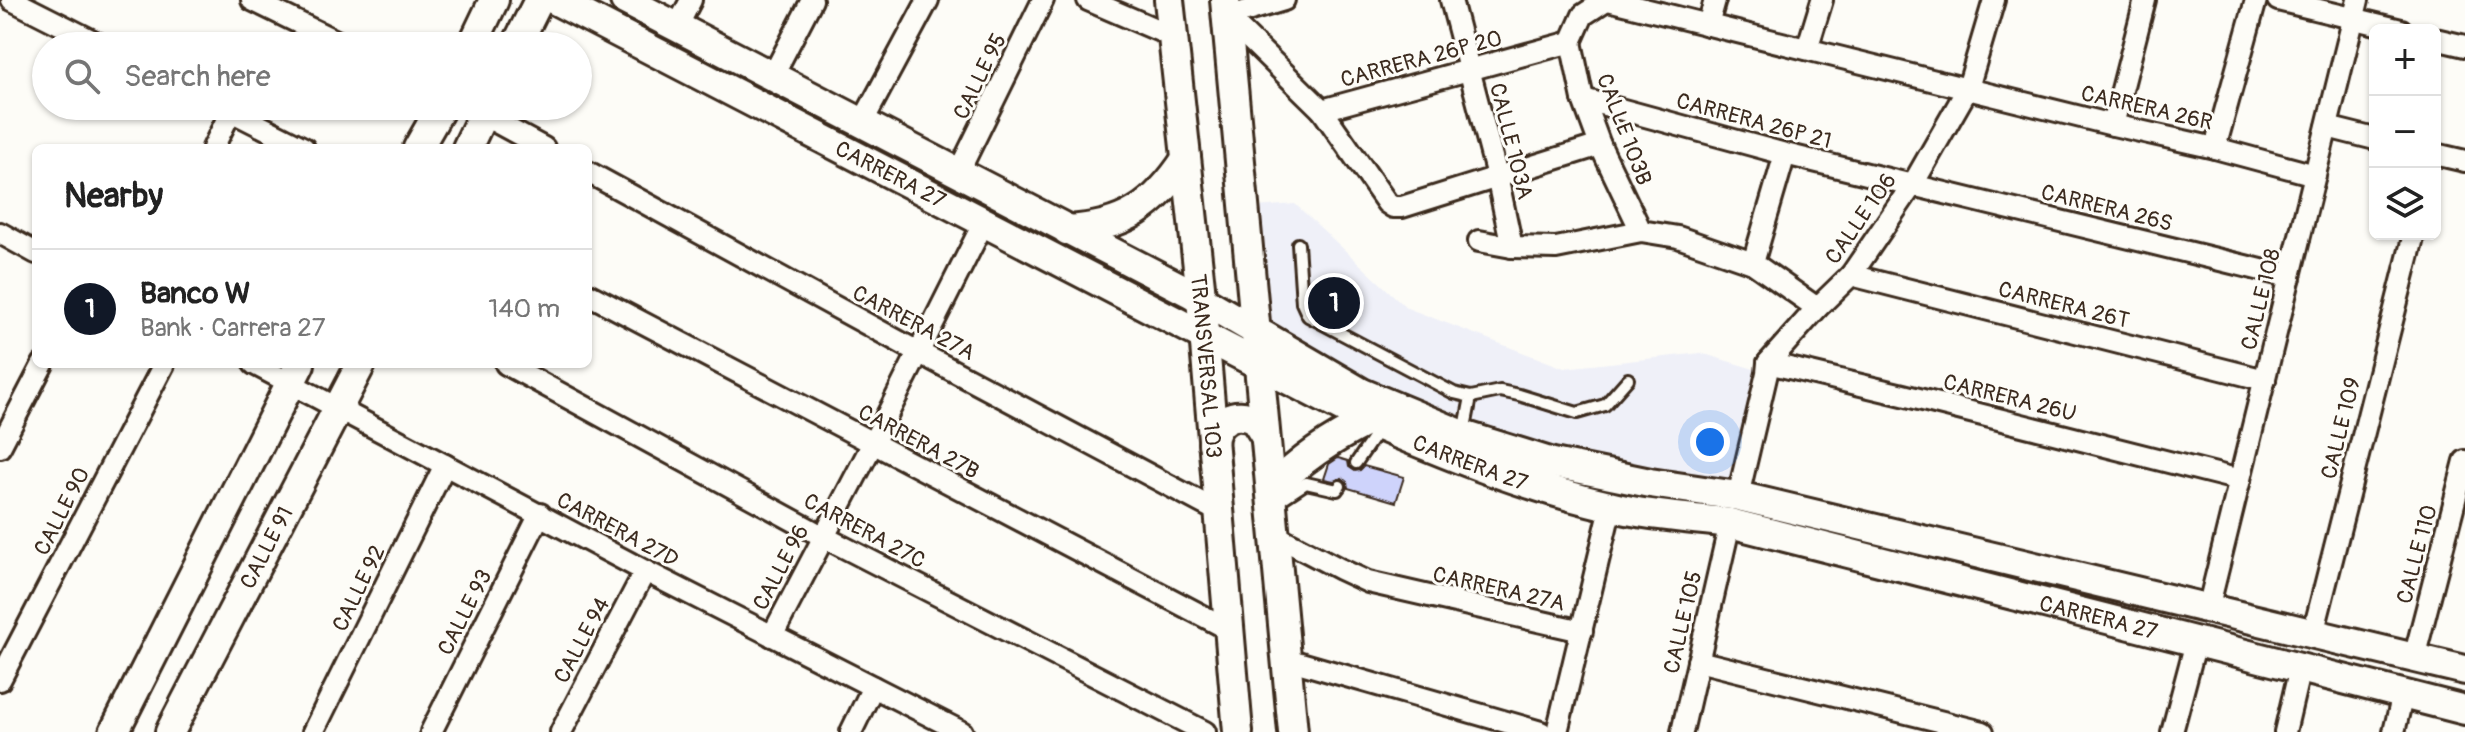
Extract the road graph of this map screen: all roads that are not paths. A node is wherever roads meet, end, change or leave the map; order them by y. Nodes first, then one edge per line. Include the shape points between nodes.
1 (12, 0) edge
2 (252, 0) edge
3 (494, 0) edge
4 (505, 0) edge
5 (555, 0) edge
6 (625, 0) edge
7 (691, 0) edge
8 (812, 0) edge
9 (928, 0) edge
10 (1043, 0) edge
11 (1088, 0) edge
12 (1169, 0) edge
13 (1284, 0) edge
14 (1451, 0) edge
15 (1607, 0) edge
16 (1715, 0) edge
17 (1822, 0) edge
18 (1994, 0) edge
19 (2145, 0) edge
20 (2256, 0) edge
21 (2278, 0) edge
22 (1226, 8) edge
23 (535, 9) edge
24 (2356, 9) edge
25 (2388, 24) edge
26 (1708, 25) junction
27 (677, 27) junction
28 (75, 32) edge
29 (317, 32) edge
30 (479, 32) edge
31 (523, 32) edge
32 (1174, 37) junction
33 (2441, 40) edge
34 (1571, 42) junction
35 (2465, 46) edge
36 (1807, 49) junction
37 (1469, 70) junction
38 (772, 77) junction
39 (1968, 88) junction
40 (1583, 99) junction
41 (1322, 110) junction
42 (222, 120) edge
43 (249, 120) edge
44 (434, 120) edge
45 (480, 120) edge
46 (501, 120) edge
47 (862, 123) junction
48 (2113, 125) junction
49 (2327, 127) junction
50 (2369, 138) edge
51 (214, 144) edge
52 (296, 144) edge
53 (420, 144) edge
54 (469, 144) edge
55 (538, 144) edge
56 (1600, 145) junction
57 (2215, 148) junction
58 (1785, 154) junction
59 (2441, 155) edge
60 (1186, 159) junction
61 (2465, 161) edge
62 (958, 173) junction
63 (592, 174) edge
64 (2315, 175) junction
65 (1497, 176) junction
66 (1913, 184) junction
67 (984, 222) junction
68 (1067, 230) junction
69 (1641, 231) junction
70 (0, 233) edge
71 (2412, 240) edge
72 (1479, 241) dead end
73 (1298, 244) dead end
74 (1512, 247) junction
75 (32, 251) edge
76 (1753, 263) junction
77 (1851, 275) junction
78 (2290, 277) junction
79 (592, 296) edge
80 (1200, 299) junction
81 (1817, 308) junction
82 (1257, 331) junction
83 (1203, 335) junction
84 (918, 352) junction
85 (1768, 363) junction
86 (1260, 365) junction
87 (41, 368) edge
88 (162, 368) edge
89 (272, 368) edge
90 (359, 368) edge
91 (513, 368) edge
92 (295, 373) edge
93 (1628, 379) dead end
94 (2265, 380) junction
95 (1471, 397) junction
96 (339, 408) junction
97 (1374, 424) junction
98 (1463, 435) junction
99 (1265, 436) junction
100 (1213, 443) junction
101 (872, 445) junction
102 (0, 447) edge
103 (2465, 461) edge
104 (1356, 463) dead end
105 (445, 465) junction
106 (2240, 480) junction
107 (1340, 486) dead end
108 (1738, 496) junction
109 (1272, 498) junction
110 (1611, 507) junction
111 (1219, 512) junction
112 (540, 514) junction
113 (1730, 523) junction
114 (1275, 535) junction
115 (824, 537) junction
116 (645, 571) junction
117 (2208, 609) junction
118 (1228, 629) junction
119 (1582, 631) junction
120 (2313, 634) junction
121 (772, 636) junction
122 (2196, 642) junction
123 (2414, 658) junction
124 (1287, 659) junction
125 (1698, 661) junction
126 (2300, 668) junction
127 (2465, 670) edge
128 (0, 680) edge
129 (873, 687) junction
130 (2403, 694) junction
131 (2465, 710) edge
132 (114, 732) edge
133 (170, 732) edge
134 (313, 732) edge
135 (431, 732) edge
136 (561, 732) edge
137 (851, 732) edge
138 (962, 732) edge
139 (1205, 732) edge
140 (1238, 732) edge
141 (1293, 732) edge
142 (1541, 732) edge
143 (1557, 732) edge
144 (1682, 732) edge
145 (1983, 732) edge
146 (2172, 732) edge
147 (2285, 732) edge
148 (2394, 732) edge

1 - 28 street
2 - 29 street
3 - 30 main road
4 - 23 main road
5 - 67 main road, CARRERA 27
6 - 27 main road, CARRERA 27
7 - 27 street
8 - 38 street
9 - 47 street
10 - 62 street, CALLE 95
11 - 32 street
12 - 32 main road, TRANSVERSAL 103
13 - 22 street
14 - 37 street, CALLE 103A
15 - 26 street
15 - 34 street via 1583,15
16 - 26 street
17 - 36 street
18 - 39 street, CALLE 106
19 - 48 street
20 - 57 street
21 - 24 street
22 - 41 street
22 - 82 main road
23 - 31 main road
24 - 25 street
24 - 49 street, CALLE 108
26 - 36 street
27 - 38 main road, CARRERA 27
32 - 60 main road, TRANSVERSAL 103
33 - 35 street
34 - 37 street, CARRERA 26P 20
34 - 40 street, CALLE 103B
36 - 39 street
37 - 41 street, CARRERA 26P 20
37 - 65 street, CALLE 103A
38 - 47 main road, CARRERA 27
39 - 48 street, CARRERA 26R
39 - 66 street, CALLE 106
40 - 56 street, CALLE 103B
40 - 58 street, CARRERA 26P 21
41 - 65 street via 1393,207
42 - 51 street
43 - 52 street
44 - 53 main road
45 - 54 main road
46 - 55 street
47 - 62 main road, CARRERA 27
48 - 57 street, CARRERA 26R
49 - 50 street
49 - 64 street, CALLE 108
56 - 65 street
56 - 69 street, CALLE 103B
57 - 64 street, CARRERA 26R
58 - 66 street, CARRERA 26P 21
58 - 76 street
59 - 61 street
60 - 68 main road via 1169,185 1145,206 1118,221
60 - 80 main road, TRANSVERSAL 103
62 - 68 main road, CARRERA 27
63 - 84 street, CARRERA 27A
64 - 78 street, CALLE 108
65 - 74 street, CALLE 103A
66 - 77 street, CALLE 106
66 - 78 street, CARRERA 26S
67 - 83 main road, CARRERA 27
67 - 84 street, CALLE 96
68 - 80 main road, CARRERA 27
69 - 74 street via 1556,248
69 - 76 street via 1678,237
70 - 75 street
71 - 120 street, CALLE 109
72 - 74 street
73 - 95 lane via 1302,303 1308,316
76 - 81 street
77 - 81 street, CALLE 106
77 - 94 street, CARRERA 26T
78 - 94 street, CALLE 108
79 - 101 street, CARRERA 27B
80 - 82 main road, CARRERA 27
80 - 83 main road, TRANSVERSAL 103
81 - 85 street, CALLE 106
82 - 86 main road
82 - 98 main road, CARRERA 27 via 1362,393
83 - 86 main road, CARRERA 27
83 - 100 main road, TRANSVERSAL 103
84 - 101 street, CALLE 96
84 - 111 street, CARRERA 27A
85 - 106 street, CARRERA 26U
85 - 108 street
86 - 97 main road, CARRERA 27
86 - 99 main road
87 - 102 street
88 - 128 street, CALLE 90
89 - 92 street, CARRERA 27D
90 - 96 main road, CALLE 91
91 - 115 street, CARRERA 27C
92 - 96 street, CARRERA 27D
92 - 132 main road
93 - 95 lane via 1605,405 1577,413 1500,391
94 - 106 street, CALLE 108
95 - 98 lane
96 - 105 street, CARRERA 27D
96 - 133 main road, CALLE 91
97 - 104 lane
97 - 109 main road via 1314,451 1291,469
97 - 110 main road, CARRERA 27 via 1520,481
98 - 108 main road, CARRERA 27 via 1553,463
99 - 100 main road via 1255,420 1238,415 1218,426
99 - 109 main road
100 - 111 main road, TRANSVERSAL 103
101 - 115 street, CALLE 96
101 - 118 street, CARRERA 27B
103 - 123 street, CALLE 110
105 - 112 street, CARRERA 27D
105 - 134 street, CALLE 92
106 - 117 street, CALLE 108
107 - 109 lane via 1337,490 1306,483
108 - 117 main road, CARRERA 27
109 - 114 main road
110 - 113 main road, CARRERA 27
110 - 119 street
111 - 118 main road, TRANSVERSAL 103
112 - 116 street, CARRERA 27D
112 - 135 street, CALLE 93
113 - 122 main road, CARRERA 27
113 - 125 street, CALLE 105
114 - 119 street, CARRERA 27A via 1368,582
114 - 124 main road
115 - 121 street, CALLE 96
115 - 139 street, CARRERA 27C
116 - 121 street, CARRERA 27D
116 - 136 street, CALLE 94
117 - 120 main road, CARRERA 27
118 - 140 main road, TRANSVERSAL 103
119 - 143 street
120 - 123 main road, CARRERA 27
121 - 129 street, CARRERA 27D
122 - 126 main road, CARRERA 27
122 - 146 street
123 - 127 main road, CARRERA 27
124 - 141 main road
124 - 142 street
125 - 144 street, CALLE 105
125 - 145 street
126 - 130 main road, CARRERA 27
126 - 147 street
129 - 137 street
129 - 138 street, CARRERA 27D
130 - 131 main road, CARRERA 27
130 - 148 street

